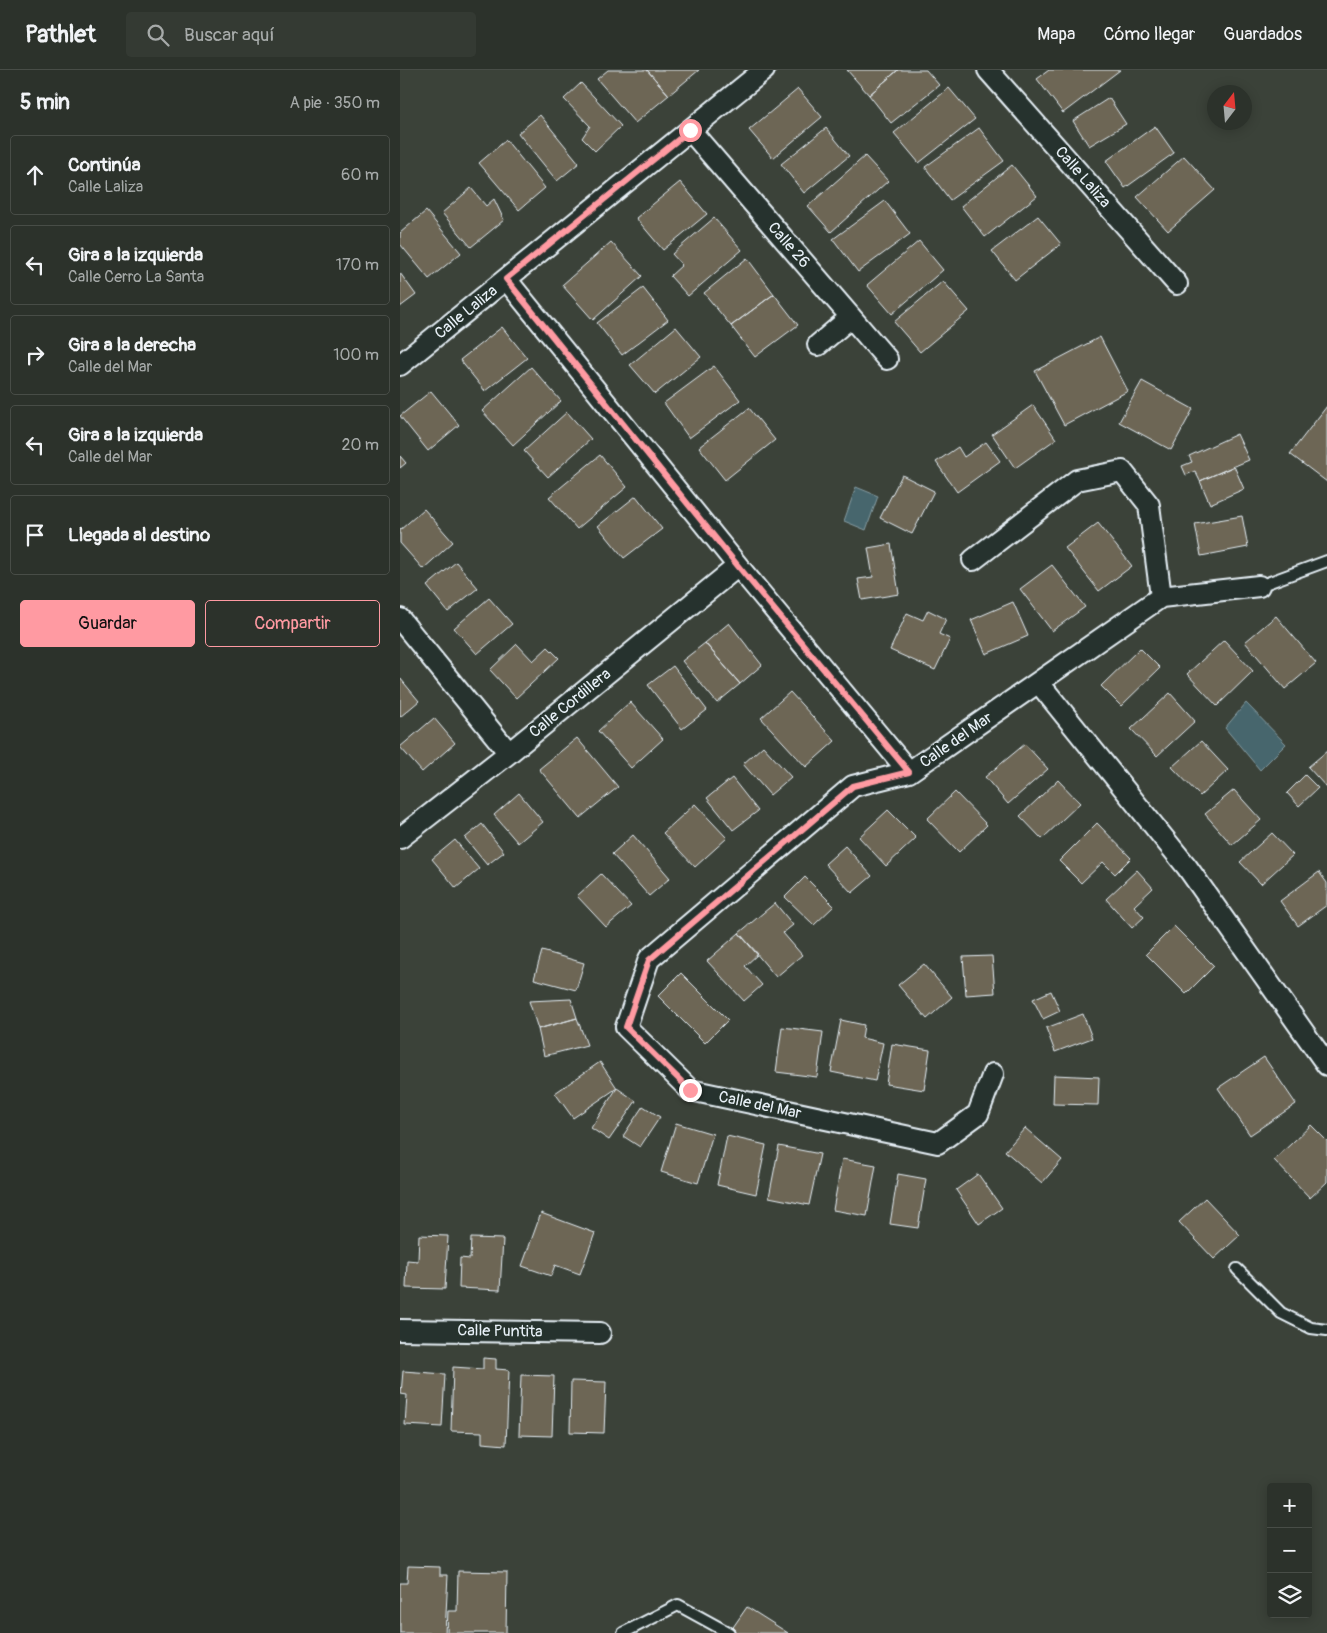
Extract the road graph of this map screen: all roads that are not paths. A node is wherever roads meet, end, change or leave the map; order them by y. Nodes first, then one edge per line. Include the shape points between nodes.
1 (764, 70) edge
2 (988, 70) edge
3 (690, 130) junction
4 (506, 279) junction
5 (1177, 284) dead end
6 (851, 317) junction
7 (818, 345) dead end
8 (887, 359) dead end
9 (400, 365) edge
10 (974, 560) dead end
11 (1327, 561) edge
12 (738, 566) junction
13 (1259, 586) joint
14 (1161, 597) junction
15 (400, 619) edge
16 (1039, 683) junction
17 (509, 753) junction
18 (909, 772) junction
19 (400, 838) edge
20 (1327, 1065) edge
21 (993, 1074) dead end
22 (1238, 1269) dead end
23 (400, 1330) edge
24 (1327, 1330) edge
25 (600, 1333) dead end
26 (623, 1633) edge
27 (728, 1633) edge

1 - 3 street, Calle Laliza
2 - 5 street, Calle Laliza
3 - 4 street, Calle Laliza
3 - 6 street, Calle 26
4 - 9 street, Calle Laliza
4 - 12 street
6 - 7 street
6 - 8 street, Calle 26
10 - 14 street via 1077,480 1122,471 1149,505
11 - 13 lane
12 - 17 street, Calle Cordillera
12 - 18 street
13 - 14 street, Calle del Mar
14 - 16 street, Calle del Mar
15 - 17 street
16 - 18 street, Calle del Mar
16 - 20 street via 1187,867
17 - 19 street, Calle Cordillera
18 - 21 street, Calle del Mar via 853,786 649,960 626,1027 690,1090 938,1143 978,1114
22 - 24 lane via 1281,1313 1310,1328
23 - 25 street, Calle Puntita
26 - 27 lane via 678,1605

